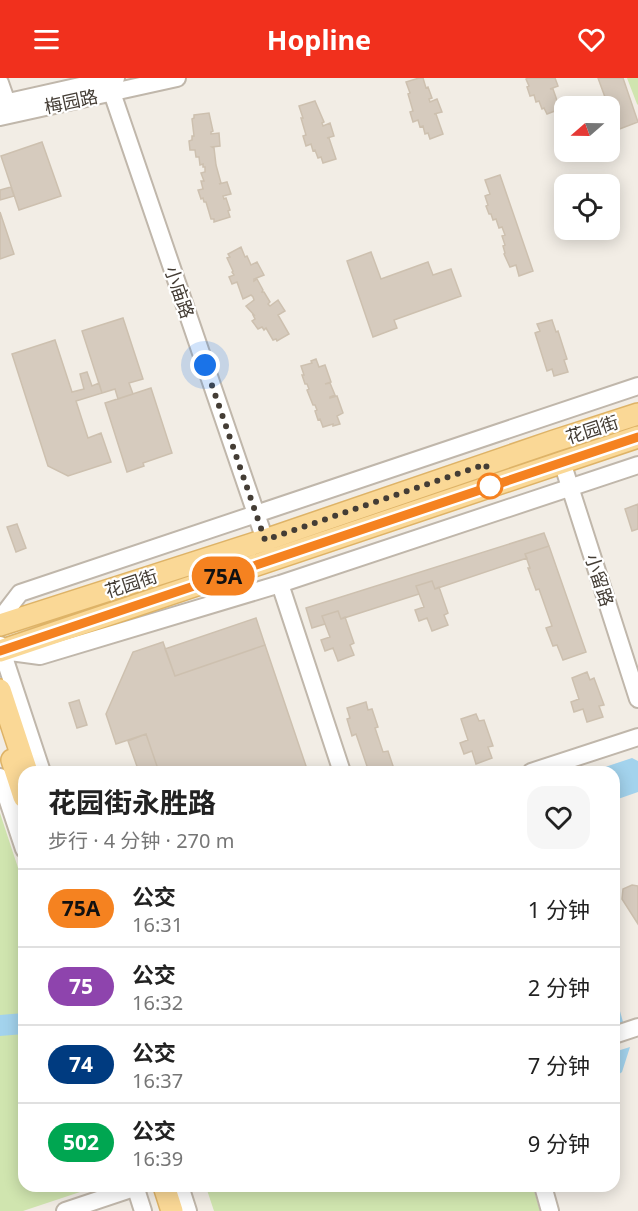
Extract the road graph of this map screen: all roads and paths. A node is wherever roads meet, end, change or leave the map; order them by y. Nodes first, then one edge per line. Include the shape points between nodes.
1 (177, 78) edge
2 (111, 82) edge
3 (0, 83) edge
4 (2, 108) edge
5 (638, 386) edge
6 (638, 414) edge
7 (638, 437) edge
8 (562, 462) junction
9 (638, 465) edge
10 (570, 488) junction
11 (256, 513) junction
12 (265, 540) junction
13 (280, 584) junction
14 (0, 619) edge
15 (0, 625) edge
16 (1, 649) edge
17 (0, 690) edge
18 (638, 699) edge
19 (0, 725) edge
20 (638, 737) edge
21 (25, 766) edge
22 (40, 766) edge
23 (340, 766) edge
24 (549, 766) edge
25 (0, 777) edge
26 (18, 779) edge
27 (18, 831) edge
28 (638, 1027) edge
29 (620, 1032) edge
30 (125, 1192) edge
31 (141, 1192) edge
32 (145, 1192) edge
33 (166, 1192) edge
34 (182, 1192) edge
35 (545, 1192) edge
36 (65, 1211) edge
37 (143, 1211) edge
38 (161, 1211) edge
39 (172, 1211) edge
40 (188, 1211) edge
41 (550, 1211) edge

1 - 2 street, 梅园路
2 - 4 street, 梅园路
2 - 11 street, 小庙路
3 - 4 street
5 - 11 street
6 - 12 main road, 花园街
7 - 8 main road, 花园街
8 - 10 street, 小留路
8 - 16 main road, 花园街
9 - 10 street
10 - 13 street
10 - 18 street, 小留路
11 - 12 street, 小庙路
11 - 14 street via 20,593
12 - 15 main road, 花园街
13 - 16 street via 40,656
13 - 23 street
16 - 22 street
17 - 21 main road
19 - 26 main road
20 - 24 street
25 - 27 street
28 - 29 street
30 - 36 street
31 - 37 street
32 - 38 main road
33 - 39 main road
34 - 40 street
35 - 41 street

